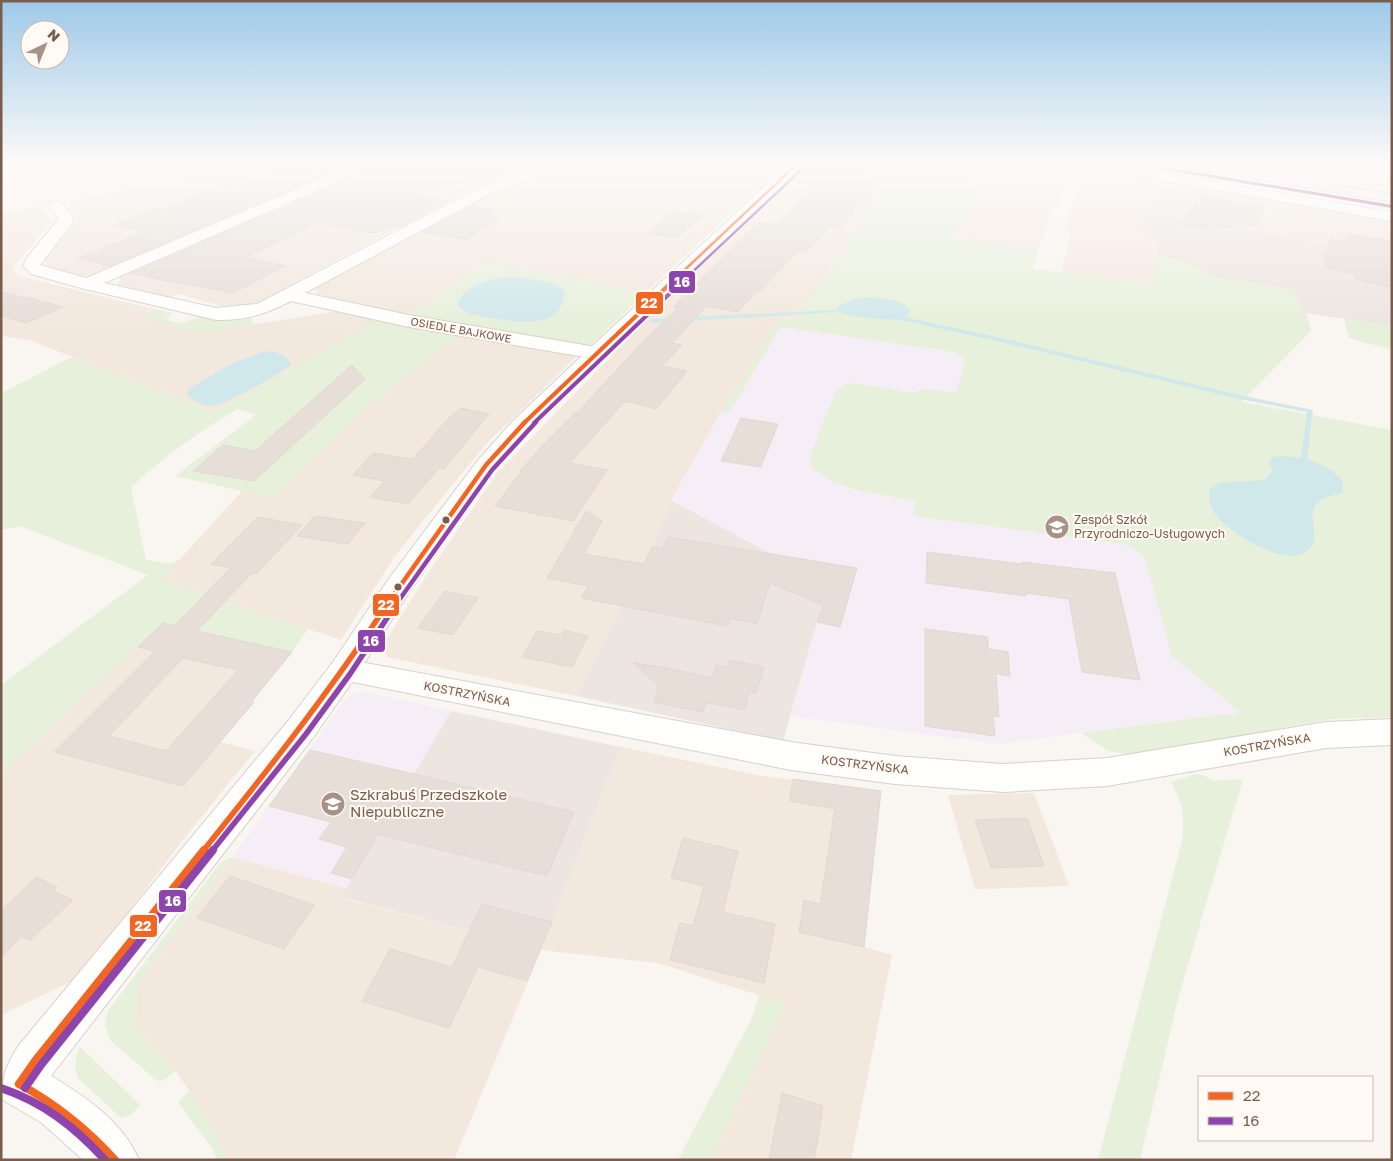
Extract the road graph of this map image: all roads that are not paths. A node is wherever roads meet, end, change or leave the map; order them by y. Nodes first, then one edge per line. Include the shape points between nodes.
1 (66, 219) edge
2 (238, 219) edge
3 (431, 219) edge
4 (738, 219) edge
5 (87, 284) junction
6 (288, 295) junction
7 (326, 303) junction
8 (262, 309) junction
9 (596, 353) junction
10 (344, 670) junction
11 (1392, 732) edge
12 (10, 1082) edge
13 (115, 1160) edge

1 - 5 street, OSIEDLE BAJKOWE via 31,266
2 - 5 street
3 - 6 street, OSIEDLE BAJKOWE
4 - 9 street
5 - 8 street, OSIEDLE BAJKOWE via 216,314
6 - 7 street, OSIEDLE BAJKOWE
6 - 8 street, OSIEDLE BAJKOWE
7 - 8 street, OSIEDLE BAJKOWE
7 - 9 street, OSIEDLE BAJKOWE via 409,321
9 - 10 street via 486,465 398,587
10 - 11 street, KOSTRZYŃSKA via 791,756 896,770 1003,778 1107,772 1326,735
10 - 12 street via 300,730 35,1061
12 - 13 street via 40,1094 81,1126

